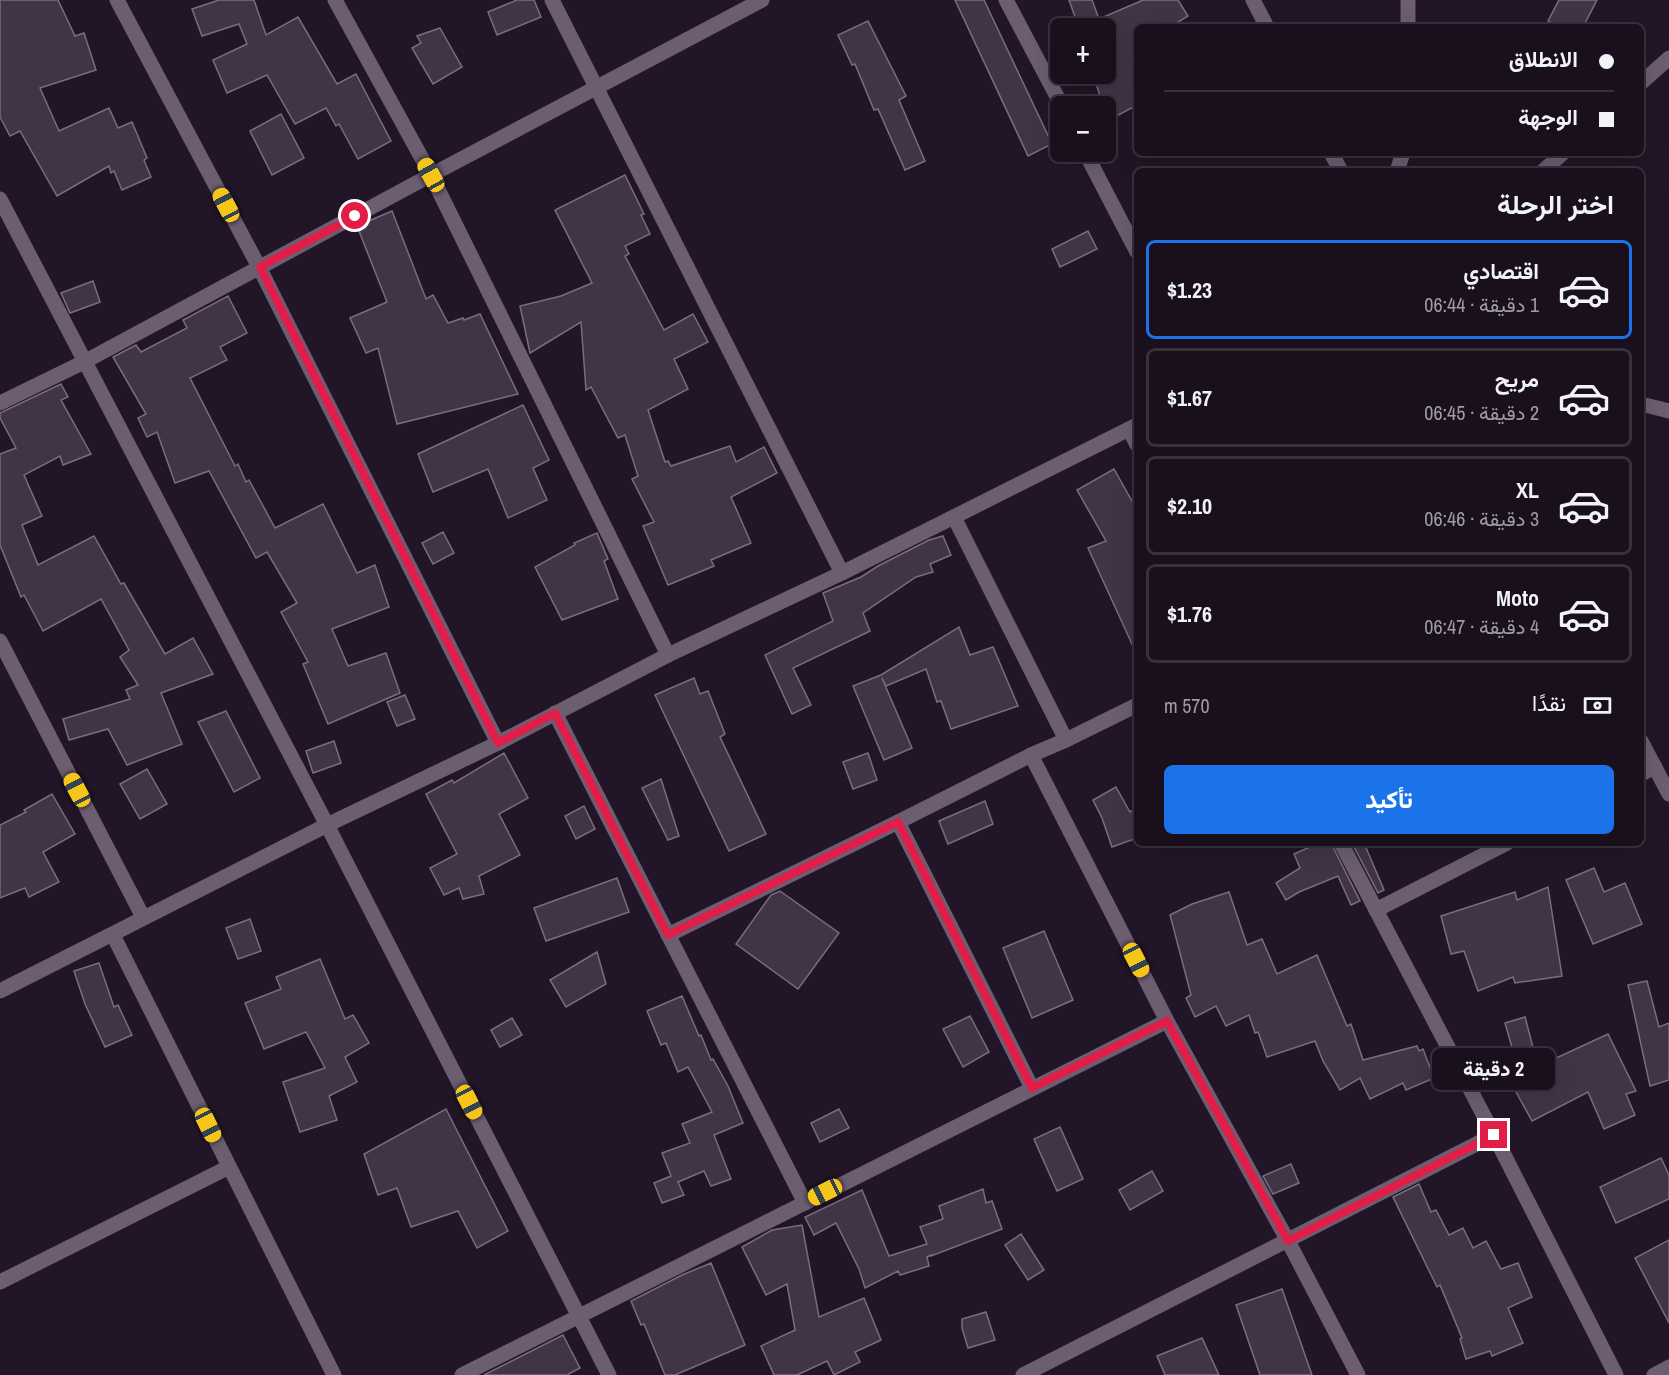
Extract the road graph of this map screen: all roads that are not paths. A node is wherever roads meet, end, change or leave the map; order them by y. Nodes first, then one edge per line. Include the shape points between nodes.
1 (117, 0) edge
2 (335, 0) edge
3 (552, 0) edge
4 (762, 0) edge
5 (1006, 0) edge
6 (1253, 0) edge
7 (1408, 0) edge
8 (1265, 24) edge
9 (1408, 24) edge
10 (1669, 58) edge
11 (1644, 80) edge
12 (595, 88) junction
13 (1057, 96) edge
14 (1560, 156) edge
15 (1090, 162) edge
16 (1546, 168) edge
17 (431, 175) junction
18 (0, 199) edge
19 (1134, 246) edge
20 (260, 267) junction
21 (84, 362) junction
22 (0, 403) edge
23 (1644, 405) edge
24 (1669, 411) edge
25 (1133, 427) edge
26 (954, 517) junction
27 (842, 573) junction
28 (0, 641) edge
29 (668, 655) junction
30 (1134, 706) edge
31 (555, 713) junction
32 (1066, 740) junction
33 (498, 743) junction
34 (1644, 753) edge
35 (1031, 754) junction
36 (1648, 770) edge
37 (1669, 794) edge
38 (898, 822) junction
39 (327, 825) junction
40 (1343, 846) edge
41 (1501, 846) edge
42 (1376, 910) junction
43 (143, 917) junction
44 (113, 935) junction
45 (668, 935) junction
46 (0, 991) edge
47 (1167, 1021) junction
48 (1032, 1088) junction
49 (1494, 1135) junction
50 (229, 1167) junction
51 (805, 1203) junction
52 (1288, 1241) junction
53 (0, 1282) edge
54 (578, 1315) junction
55 (1669, 1367) edge
56 (334, 1375) edge
57 (462, 1375) edge
58 (609, 1375) edge
59 (1023, 1375) edge
60 (1358, 1375) edge
61 (1616, 1375) edge
62 (1654, 1375) edge

1 - 20 street
2 - 17 street
3 - 12 street
4 - 12 street
5 - 13 street
6 - 8 street
7 - 9 street
10 - 11 street
12 - 17 street
12 - 27 street
14 - 16 street
15 - 19 street
17 - 20 street
17 - 29 street
18 - 21 street
20 - 21 street
20 - 33 street
21 - 22 street
21 - 39 street
23 - 24 street
25 - 26 street
26 - 27 street
26 - 32 street
27 - 29 street
28 - 43 street
29 - 31 street
30 - 32 street
31 - 33 street
31 - 45 street
32 - 35 street
33 - 39 street
34 - 36 street
35 - 38 street
35 - 47 street
36 - 37 street
38 - 45 street
38 - 48 street
39 - 43 street
39 - 54 street
40 - 42 street
41 - 42 street
42 - 49 street
43 - 44 street
44 - 46 street
44 - 50 street
45 - 51 street
47 - 48 street
47 - 52 street
48 - 51 street
49 - 52 street
49 - 61 street
50 - 53 street
50 - 56 street
51 - 54 street
52 - 59 street
52 - 60 street
54 - 57 street
54 - 58 street
55 - 62 street

